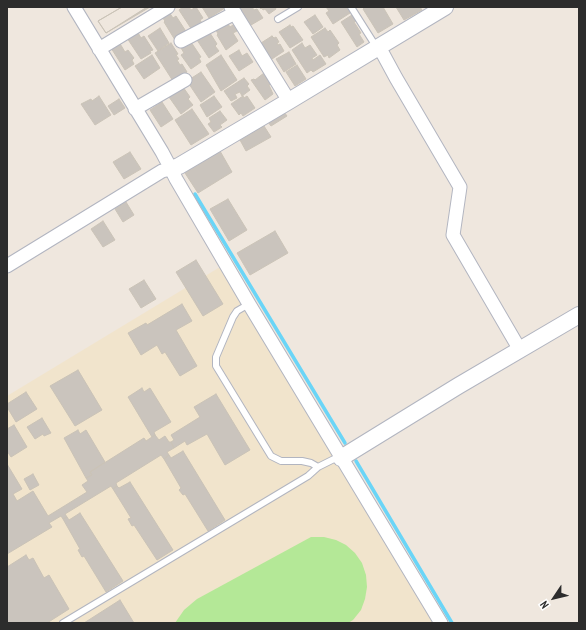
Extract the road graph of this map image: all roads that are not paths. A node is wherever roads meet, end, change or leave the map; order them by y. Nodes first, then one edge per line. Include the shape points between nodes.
1 (74, 7) edge
2 (168, 7) edge
3 (298, 7) edge
4 (351, 7) edge
5 (445, 7) edge
6 (233, 10) edge
7 (278, 19) dead end
8 (181, 41) dead end
9 (377, 48) junction
10 (99, 49) junction
11 (184, 80) dead end
12 (289, 101) junction
13 (135, 109) junction
14 (172, 169) junction
15 (7, 266) edge
16 (249, 304) junction
17 (579, 315) edge
18 (520, 350) junction
19 (341, 458) junction
20 (318, 467) junction
21 (63, 623) edge
22 (441, 623) edge

1 - 10 street
2 - 10 street
3 - 7 lane
4 - 9 lane
5 - 9 street
6 - 8 street
6 - 12 street
9 - 12 street
9 - 18 street via 383,54 460,187 453,235
10 - 13 street
11 - 13 street
12 - 14 street
13 - 14 street
14 - 15 street via 162,171
14 - 16 street
16 - 19 street
16 - 20 lane via 237,311 233,317 216,357 216,366 271,456 281,461 302,461
17 - 18 street
18 - 19 street
19 - 20 lane
19 - 22 street
20 - 21 lane via 308,476

